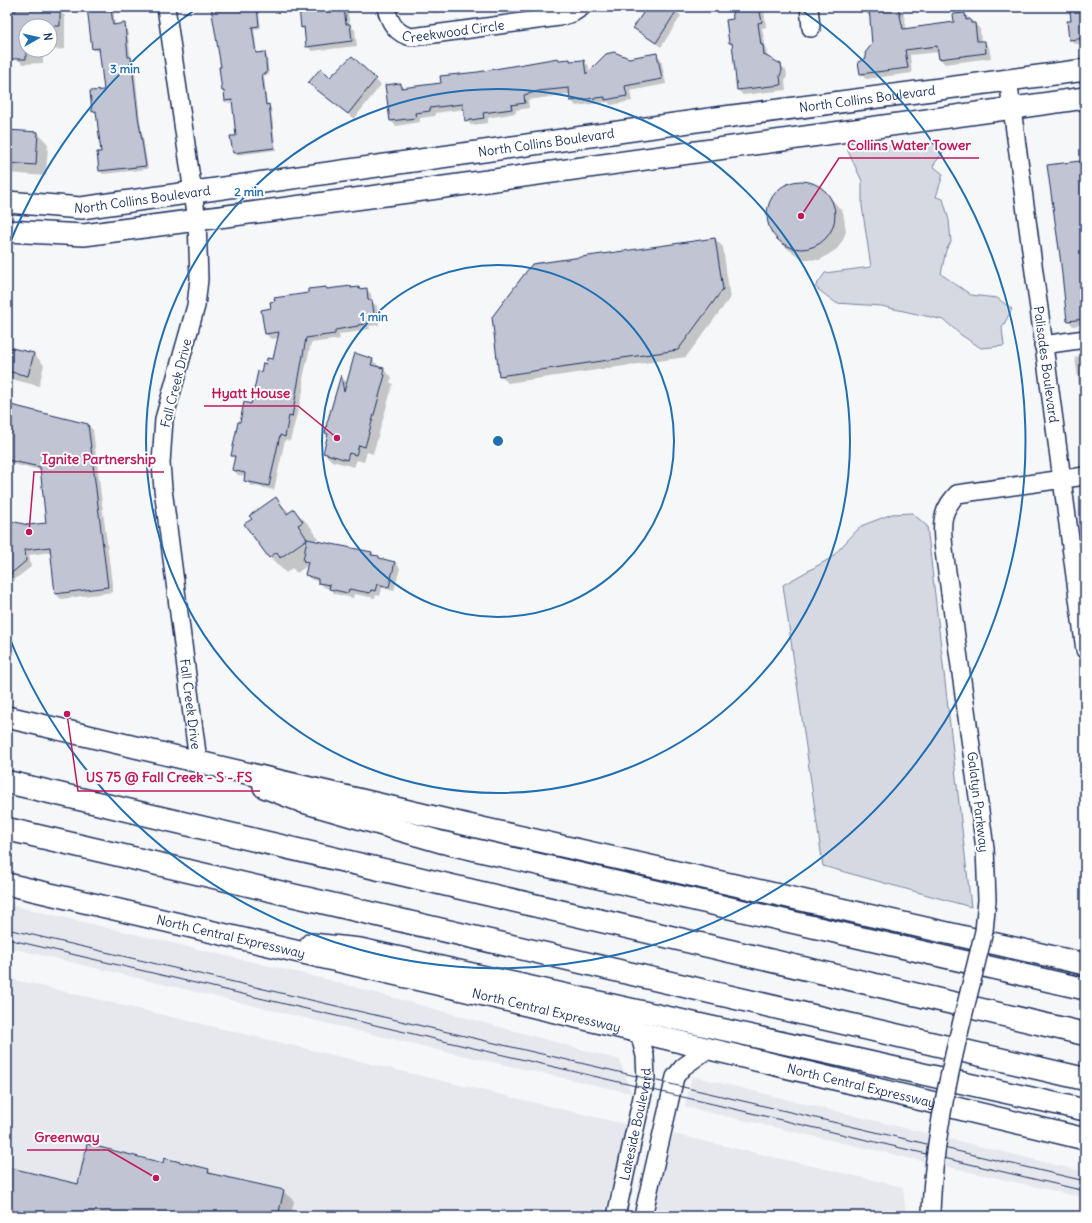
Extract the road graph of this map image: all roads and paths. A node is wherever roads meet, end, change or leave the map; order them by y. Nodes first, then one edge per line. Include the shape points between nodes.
1 (166, 7) edge
2 (386, 7) edge
3 (582, 7) edge
4 (809, 7) edge
5 (811, 28) dead end
6 (1085, 70) edge
7 (1008, 79) junction
8 (1085, 98) edge
9 (1011, 107) junction
10 (717, 118) junction
11 (722, 149) junction
12 (426, 158) junction
13 (430, 189) junction
14 (193, 192) junction
15 (7, 202) edge
16 (197, 220) junction
17 (7, 231) edge
18 (1085, 339) edge
19 (1043, 345) junction
20 (1085, 476) edge
21 (1062, 479) junction
22 (1085, 650) edge
23 (7, 716) edge
24 (198, 761) junction
25 (7, 782) edge
26 (7, 829) edge
27 (7, 884) edge
28 (234, 936) junction
29 (976, 963) junction
30 (1085, 964) edge
31 (1085, 989) edge
32 (639, 1032) junction
33 (1085, 1034) edge
34 (708, 1049) junction
35 (949, 1079) junction
36 (1085, 1079) edge
37 (1085, 1110) edge
38 (1085, 1139) edge
39 (616, 1216) edge
40 (643, 1216) edge
41 (931, 1216) edge

1 - 14 street, Fall Creek Drive
2 - 3 street, Creekwood Circle via 396,30 403,36 412,37 560,17
4 - 5 street
6 - 7 main road, North Collins Boulevard
7 - 9 street, Palisades Boulevard
7 - 10 main road, North Collins Boulevard
8 - 9 main road
9 - 11 main road
9 - 19 street, Palisades Boulevard
10 - 11 main road
10 - 12 main road, North Collins Boulevard
11 - 13 main road
12 - 13 main road
12 - 14 main road, North Collins Boulevard
13 - 16 main road
14 - 15 main road, North Collins Boulevard via 82,208
14 - 16 street, Fall Creek Drive
16 - 17 main road via 84,234
16 - 24 street, Fall Creek Drive via 199,279 196,306 164,419 161,463
18 - 19 street
19 - 21 street, Palisades Boulevard
20 - 21 street, Galatyn Parkway
21 - 22 street, Palisades Boulevard
21 - 29 street, Galatyn Parkway, bridge via 957,494 943,516 950,593 985,848 987,900 984,931
23 - 24 main road
24 - 29 main road via 303,802 441,842
24 - 30 main road via 464,824
25 - 33 highway
26 - 36 highway
27 - 28 main road, North Central Expressway
28 - 32 main road, North Central Expressway
28 - 35 main road via 360,949
29 - 31 main road
29 - 35 street, Galatyn Parkway, bridge
32 - 34 main road, North Central Expressway
32 - 39 street, Lakeside Boulevard via 645,1056 646,1080
34 - 38 main road, North Central Expressway
34 - 40 street via 683,1067 675,1077
35 - 37 main road
35 - 41 street, Galatyn Parkway, bridge via 936,1150

